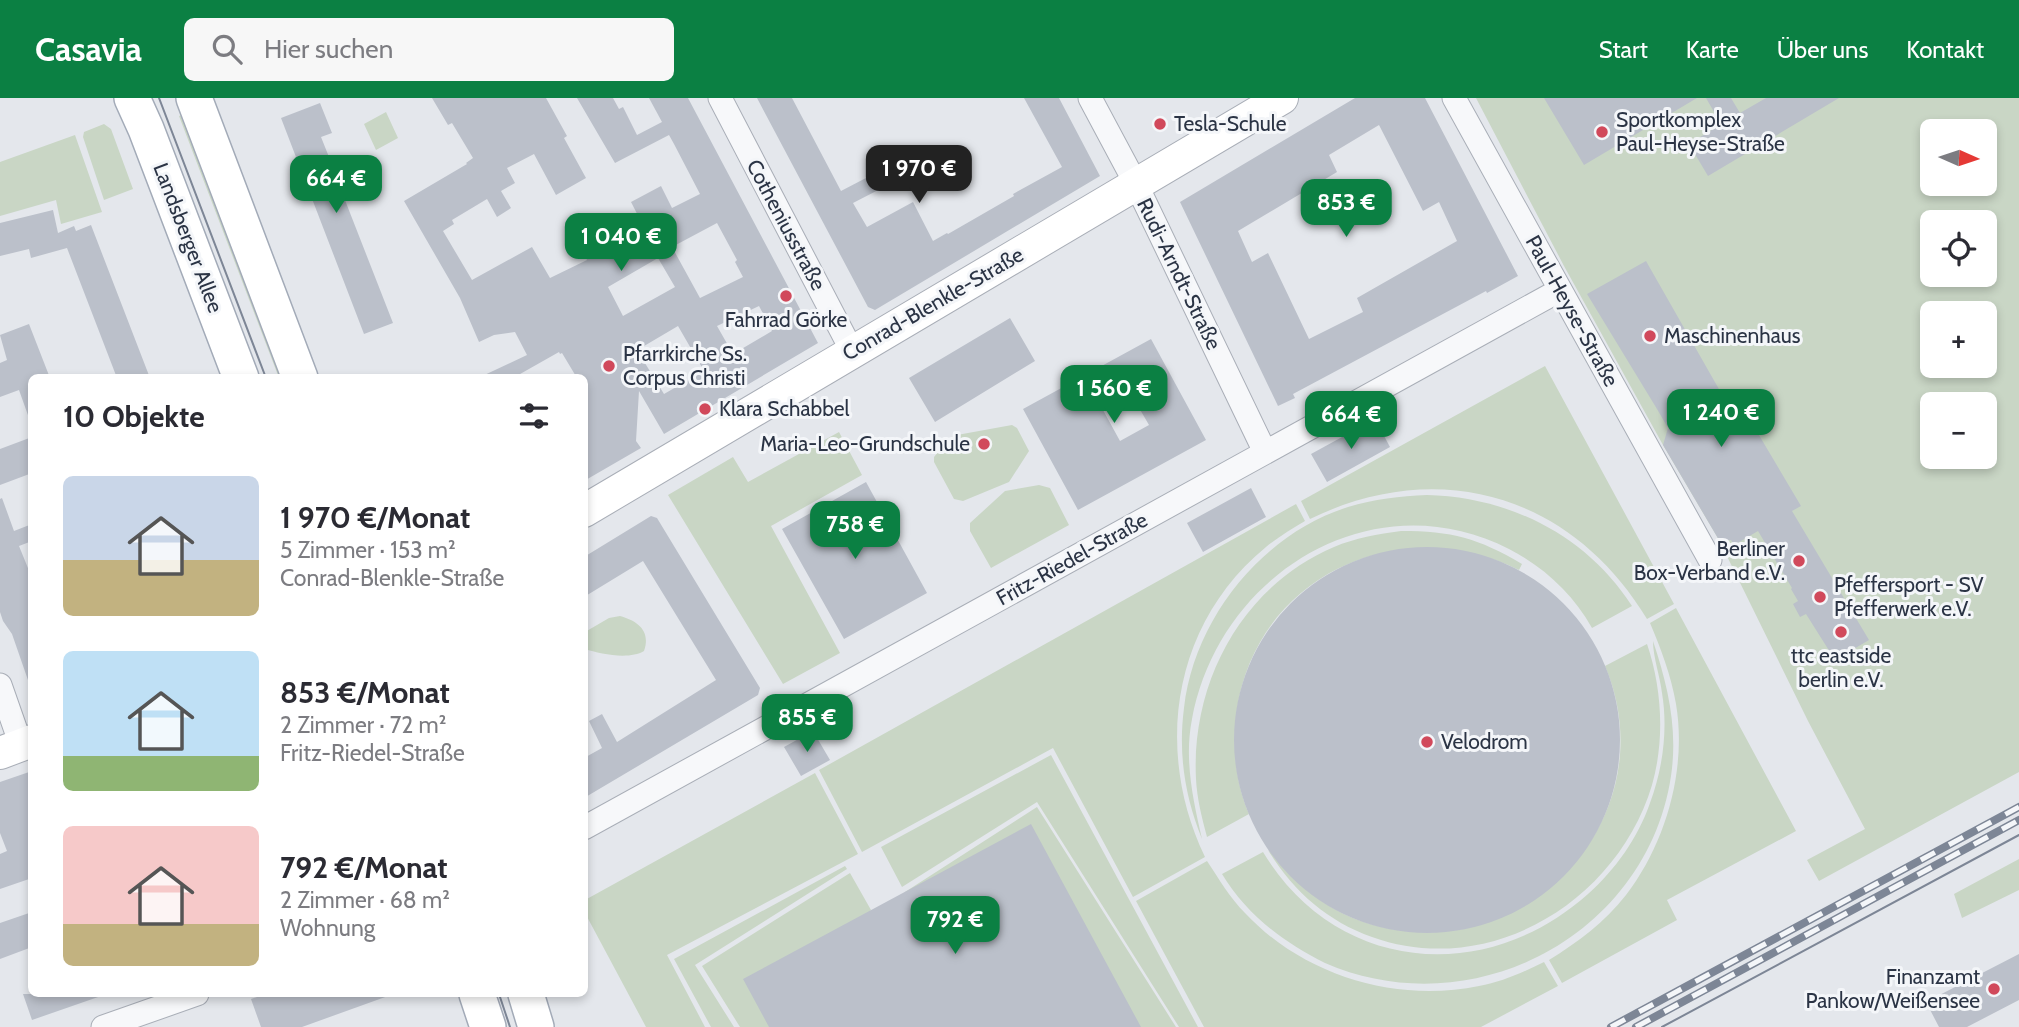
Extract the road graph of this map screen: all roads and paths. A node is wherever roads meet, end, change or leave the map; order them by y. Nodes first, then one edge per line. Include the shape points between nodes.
1 (132, 98) edge
2 (194, 98) edge
3 (720, 98) edge
4 (1090, 98) edge
5 (1282, 98) edge
6 (1454, 98) edge
7 (1137, 186) junction
8 (1560, 290) junction
9 (852, 351) junction
10 (239, 374) edge
11 (298, 374) edge
12 (1265, 452) junction
13 (588, 509) edge
14 (1710, 560) dead end
15 (0, 685) edge
16 (18, 746) edge
17 (588, 826) edge
18 (188, 997) edge
19 (478, 997) edge
20 (527, 997) edge
21 (103, 1027) edge
22 (488, 1027) edge
23 (536, 1027) edge

1 - 10 main road, Landsberger Allee
2 - 11 main road
3 - 9 street, Cotheniusstraße
4 - 7 street, Rudi-Arndt-Straße
5 - 7 street, Conrad-Blenkle-Straße
6 - 8 street, Paul-Heyse-Straße
7 - 9 street, Conrad-Blenkle-Straße
7 - 12 street, Rudi-Arndt-Straße
8 - 12 street, Fritz-Riedel-Straße
8 - 14 street, Paul-Heyse-Straße
9 - 13 street, Conrad-Blenkle-Straße
12 - 17 street, Fritz-Riedel-Straße
15 - 16 street
18 - 21 street
19 - 22 main road
20 - 23 main road

